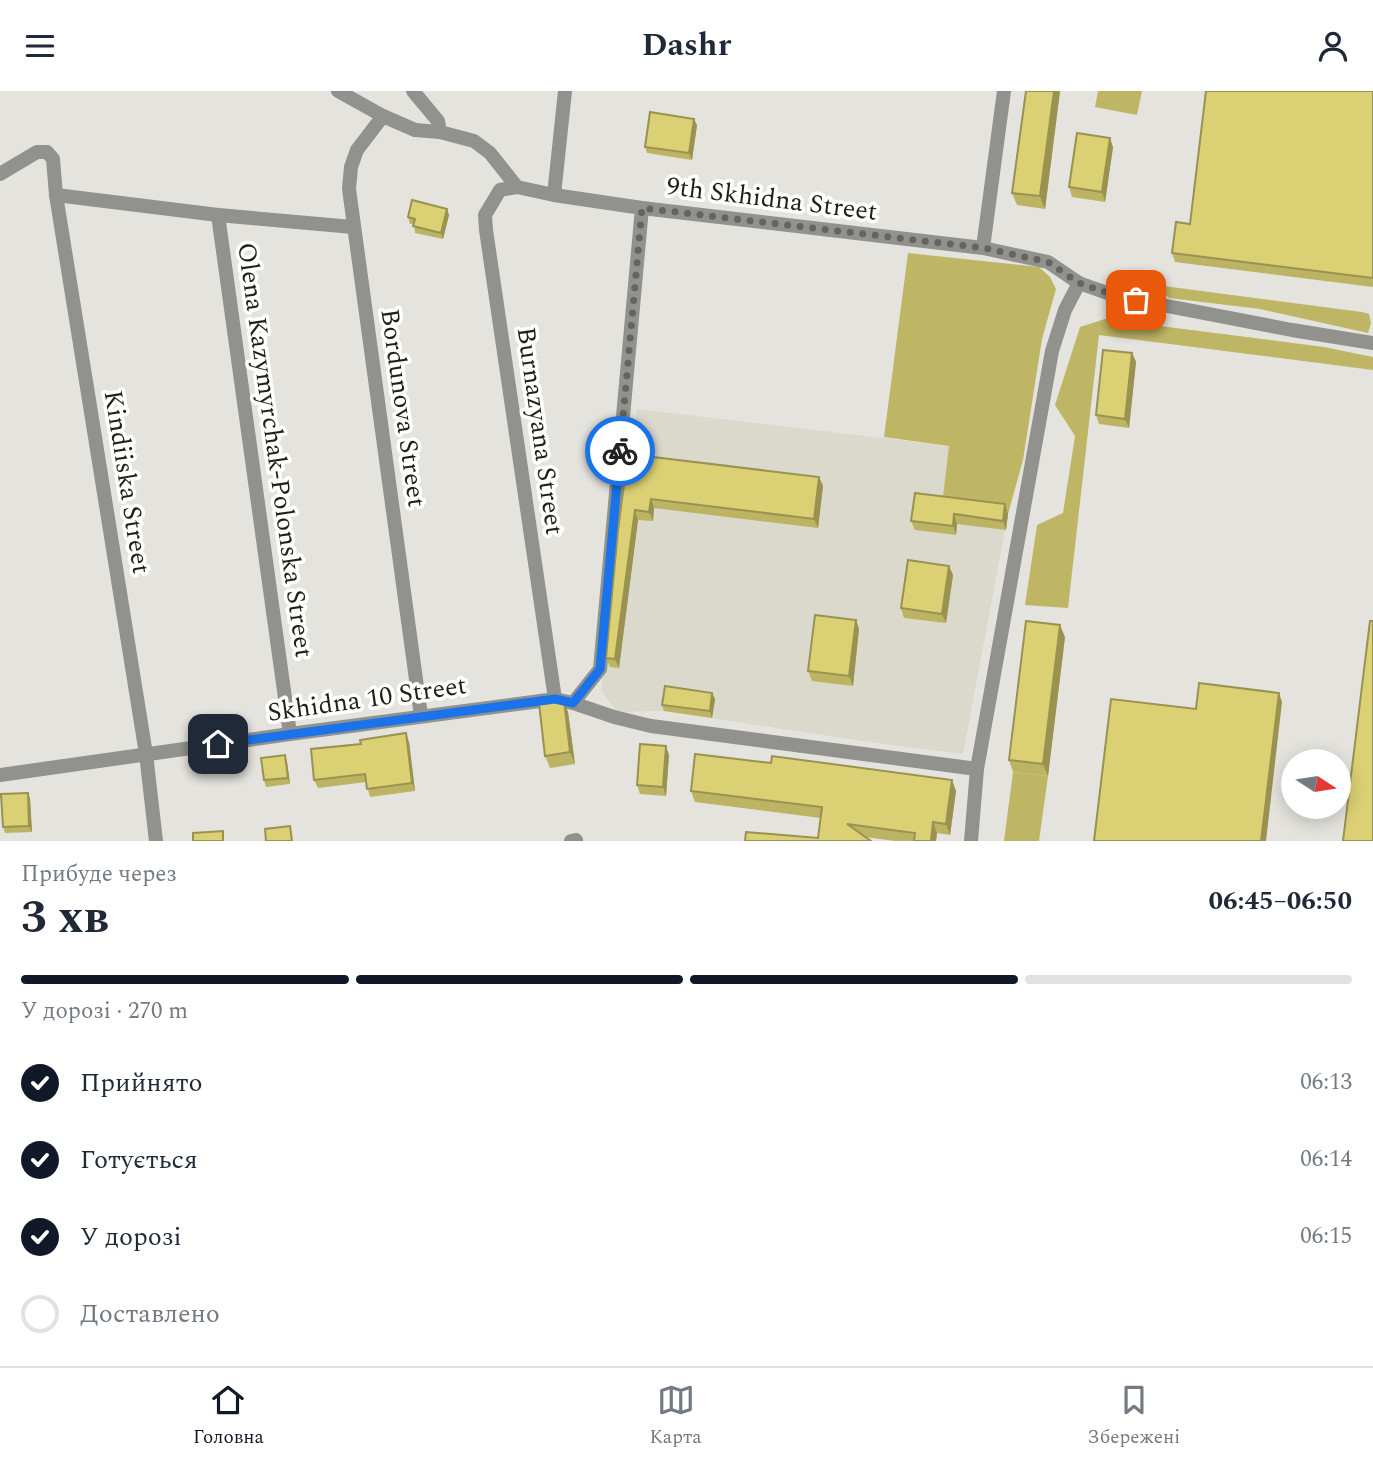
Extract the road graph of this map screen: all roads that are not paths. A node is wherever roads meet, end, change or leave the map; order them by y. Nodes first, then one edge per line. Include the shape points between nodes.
1 (338, 91) edge
2 (413, 91) edge
3 (565, 91) edge
4 (1003, 91) edge
5 (383, 116) junction
6 (440, 132) junction
7 (0, 174) edge
8 (517, 187) junction
9 (56, 195) junction
10 (554, 195) junction
11 (642, 208) junction
12 (218, 215) junction
13 (353, 227) junction
14 (984, 248) junction
15 (1079, 283) junction
16 (1373, 343) edge
17 (555, 699) junction
18 (573, 703) junction
19 (421, 716) junction
20 (290, 734) junction
21 (146, 754) junction
22 (977, 769) junction
23 (0, 775) edge
24 (156, 841) edge
25 (971, 841) edge

1 - 5 street
2 - 6 street via 438,121
3 - 10 street
4 - 14 street
5 - 6 street via 415,130
5 - 13 street, Bordunova Street via 357,150 351,167
6 - 8 street via 474,141
7 - 9 street, Kindiiska Street via 30,156 47,152 53,159
8 - 10 street, 9th Skhidna Street
8 - 17 street, Burnazyana Street via 500,190 485,215 486,230
9 - 12 street, Olena Kazymyrchak-Polonska Street
9 - 21 street, Kindiiska Street
10 - 11 street, 9th Skhidna Street
11 - 14 street, 9th Skhidna Street
11 - 18 street via 600,669
12 - 13 street, Olena Kazymyrchak-Polonska Street
12 - 20 street, Olena Kazymyrchak-Polonska Street
13 - 19 street, Bordunova Street
14 - 15 street via 1048,262
15 - 16 street via 1162,306
15 - 22 street via 1052,351
17 - 18 street, Skhidna 10 Street
17 - 19 street, Skhidna 10 Street
18 - 22 street, Skhidna 10 Street via 651,726
19 - 20 street, Skhidna 10 Street
20 - 21 street, Skhidna 10 Street
21 - 23 street, Skhidna 10 Street
21 - 24 street, Kindiiska Street
22 - 25 street

